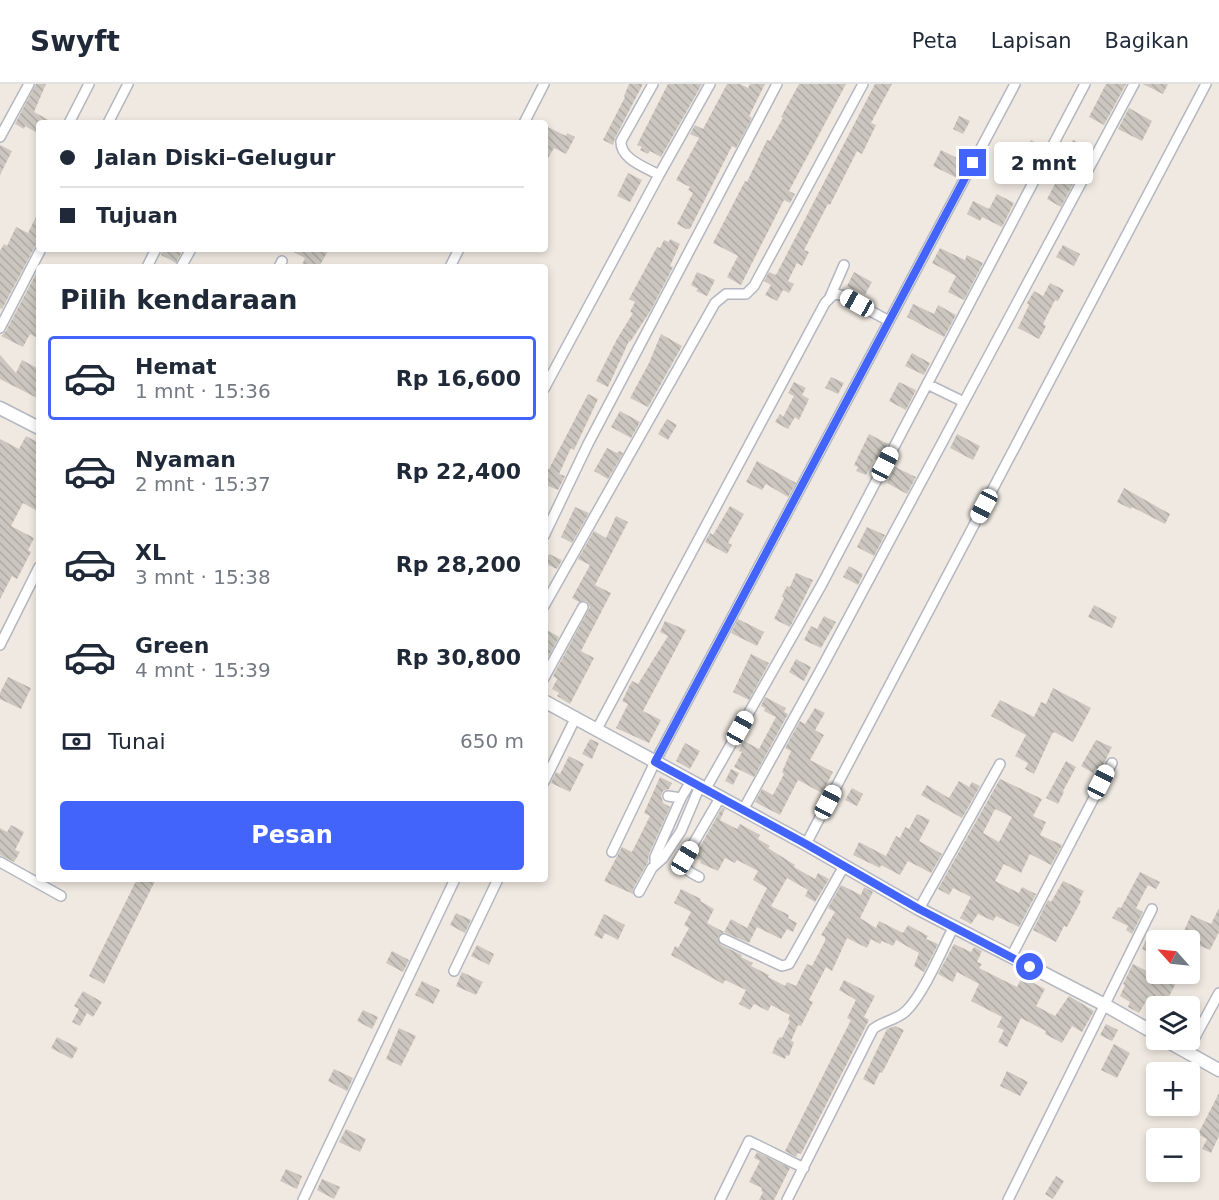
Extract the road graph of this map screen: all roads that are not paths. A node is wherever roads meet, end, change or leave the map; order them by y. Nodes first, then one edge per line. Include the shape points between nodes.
1 (29, 84) edge
2 (89, 84) edge
3 (128, 84) edge
4 (544, 84) edge
5 (653, 84) edge
6 (710, 84) edge
7 (777, 84) edge
8 (863, 84) edge
9 (1015, 84) edge
10 (1084, 84) edge
11 (1134, 84) edge
12 (1206, 84) edge
13 (71, 120) edge
14 (110, 120) edge
15 (526, 120) edge
16 (0, 137) edge
17 (658, 175) junction
18 (39, 252) edge
19 (844, 265) dead end
20 (830, 297) junction
21 (889, 321) junction
22 (0, 328) edge
23 (548, 381) edge
24 (927, 384) junction
25 (964, 402) junction
26 (0, 408) edge
27 (36, 426) edge
28 (548, 528) edge
29 (36, 575) edge
30 (548, 599) edge
31 (583, 607) dead end
32 (0, 645) edge
33 (548, 671) edge
34 (548, 703) edge
35 (576, 717) junction
36 (597, 729) junction
37 (655, 762) junction
38 (1112, 762) dead end
39 (1000, 764) dead end
40 (548, 774) edge
41 (698, 789) junction
42 (668, 796) dead end
43 (682, 796) junction
44 (720, 798) junction
45 (743, 810) junction
46 (806, 844) junction
47 (612, 852) dead end
48 (0, 862) edge
49 (655, 864) junction
50 (844, 866) junction
51 (699, 876) dead end
52 (454, 882) edge
53 (497, 882) edge
54 (639, 892) dead end
55 (61, 896) dead end
56 (919, 909) junction
57 (1152, 909) dead end
58 (954, 928) junction
59 (724, 939) dead end
60 (1011, 957) junction
61 (454, 971) dead end
62 (1219, 993) edge
63 (1105, 1005) junction
64 (1146, 1029) edge
65 (1183, 1050) edge
66 (1187, 1052) junction
67 (1219, 1070) edge
68 (804, 1168) junction
69 (303, 1200) edge
70 (720, 1200) edge
71 (788, 1200) edge
72 (1008, 1200) edge

1 - 16 street
2 - 13 street
3 - 14 street
4 - 15 street
5 - 17 street via 621,141 621,149 624,155
6 - 17 street
7 - 28 street
8 - 30 street via 754,286 746,294 726,294 715,303
9 - 21 street
10 - 24 street
11 - 25 street
12 - 46 street
17 - 23 street
18 - 22 street
19 - 20 street
20 - 21 street via 841,295
20 - 36 street
21 - 37 street
24 - 25 street
24 - 41 street via 822,584
25 - 45 street
26 - 27 main road
29 - 32 street
31 - 33 street
34 - 35 main road
35 - 36 main road
35 - 40 street
36 - 37 main road
37 - 41 main road
37 - 47 street
38 - 60 street
39 - 56 street
41 - 43 street
41 - 43 street
41 - 44 main road
41 - 49 street via 681,831
42 - 43 street
43 - 49 street
44 - 45 main road
44 - 51 street via 685,858 688,871
45 - 46 main road
46 - 50 main road
48 - 55 street
49 - 54 street
50 - 56 main road
50 - 59 street via 789,964 782,966
52 - 69 street
53 - 61 street
56 - 58 main road
57 - 63 street
58 - 60 main road
58 - 68 street via 912,1005 900,1016 873,1029
60 - 63 main road
62 - 66 street
63 - 64 main road
63 - 72 street
65 - 66 main road
66 - 67 main road
68 - 70 street via 749,1141
68 - 71 street

